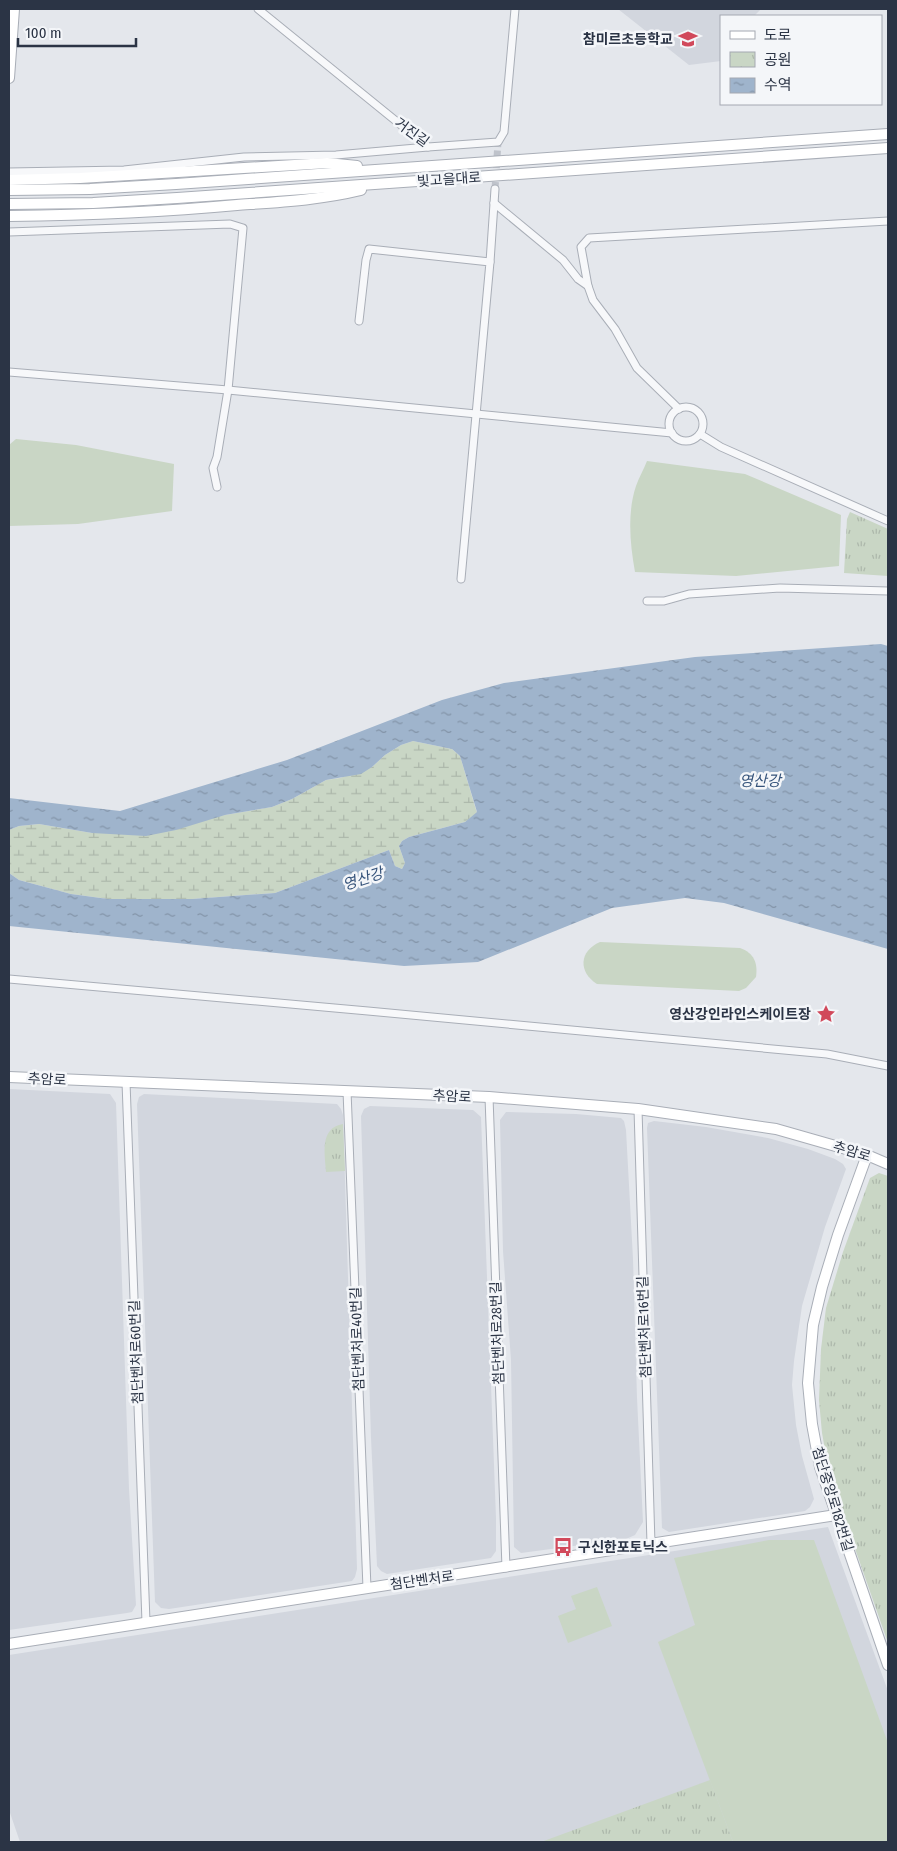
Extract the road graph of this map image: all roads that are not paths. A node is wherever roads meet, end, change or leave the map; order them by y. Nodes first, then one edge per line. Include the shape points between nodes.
1 (14, 9) edge
2 (515, 9) edge
3 (261, 10) edge
4 (9, 78) edge
5 (888, 134) edge
6 (428, 147) junction
7 (888, 148) edge
8 (388, 168) junction
9 (9, 172) edge
10 (9, 180) edge
11 (390, 183) junction
12 (495, 189) tunnel mouth
13 (9, 190) edge
14 (494, 203) junction
15 (9, 204) edge
16 (9, 216) edge
17 (888, 221) edge
18 (9, 232) edge
19 (490, 262) junction
20 (588, 286) junction
21 (359, 321) dead end
22 (9, 372) edge
23 (228, 390) junction
24 (679, 409) junction
25 (476, 414) junction
26 (672, 433) junction
27 (700, 434) junction
28 (217, 487) dead end
29 (888, 521) edge
30 (461, 580) dead end
31 (888, 591) edge
32 (647, 600) dead end
33 (10, 979) edge
34 (888, 1066) edge
35 (9, 1077) edge
36 (126, 1082) junction
37 (347, 1091) junction
38 (489, 1097) junction
39 (638, 1109) junction
40 (867, 1156) junction
41 (888, 1164) edge
42 (836, 1515) junction
43 (651, 1544) junction
44 (506, 1568) junction
45 (367, 1588) junction
46 (146, 1622) junction
47 (9, 1644) edge
48 (888, 1665) edge

1 - 4 main road
2 - 6 street, 거진길 via 504,132 498,142
3 - 6 street, 거진길
5 - 8 main road, 빛고을대로
6 - 9 street via 336,155 244,157 124,170
7 - 11 main road, 빛고을대로
8 - 10 main road via 327,163
8 - 13 main road, 빛고을대로 via 90,189
11 - 15 main road, 빛고을대로 via 93,203
11 - 16 main road via 329,197 100,215
12 - 14 street
14 - 19 street
14 - 20 street via 563,260
17 - 20 street via 589,238 581,247
18 - 23 street via 230,224 243,228
19 - 21 street via 370,248
19 - 25 street
20 - 24 street via 593,300 637,368
22 - 23 street
23 - 25 street
23 - 28 street via 214,468
24 - 26 street via 671,417
24 - 27 street via 690,407 699,413 703,423
25 - 26 street
25 - 30 street
26 - 27 street via 680,440 691,440
27 - 29 street
31 - 32 street via 780,588 689,594 664,601
33 - 34 street via 828,1054
35 - 36 main road, 추암로
36 - 37 main road, 추암로
36 - 46 street, 첨단벤처로60번길
37 - 38 main road, 추암로
37 - 45 street, 첨단벤처로40번길
38 - 39 main road, 추암로
38 - 44 street, 첨단벤처로28번길
39 - 40 main road, 추암로 via 776,1129
39 - 43 street, 첨단벤처로16번길
40 - 41 main road, 추암로
40 - 42 main road, 첨단중앙로182번길 via 838,1234 813,1325 808,1383 812,1424 820,1467
42 - 43 main road, 첨단벤처로
42 - 48 main road, 첨단중앙로182번길
43 - 44 main road, 첨단벤처로
44 - 45 main road, 첨단벤처로
45 - 46 main road, 첨단벤처로
46 - 47 main road, 첨단벤처로

